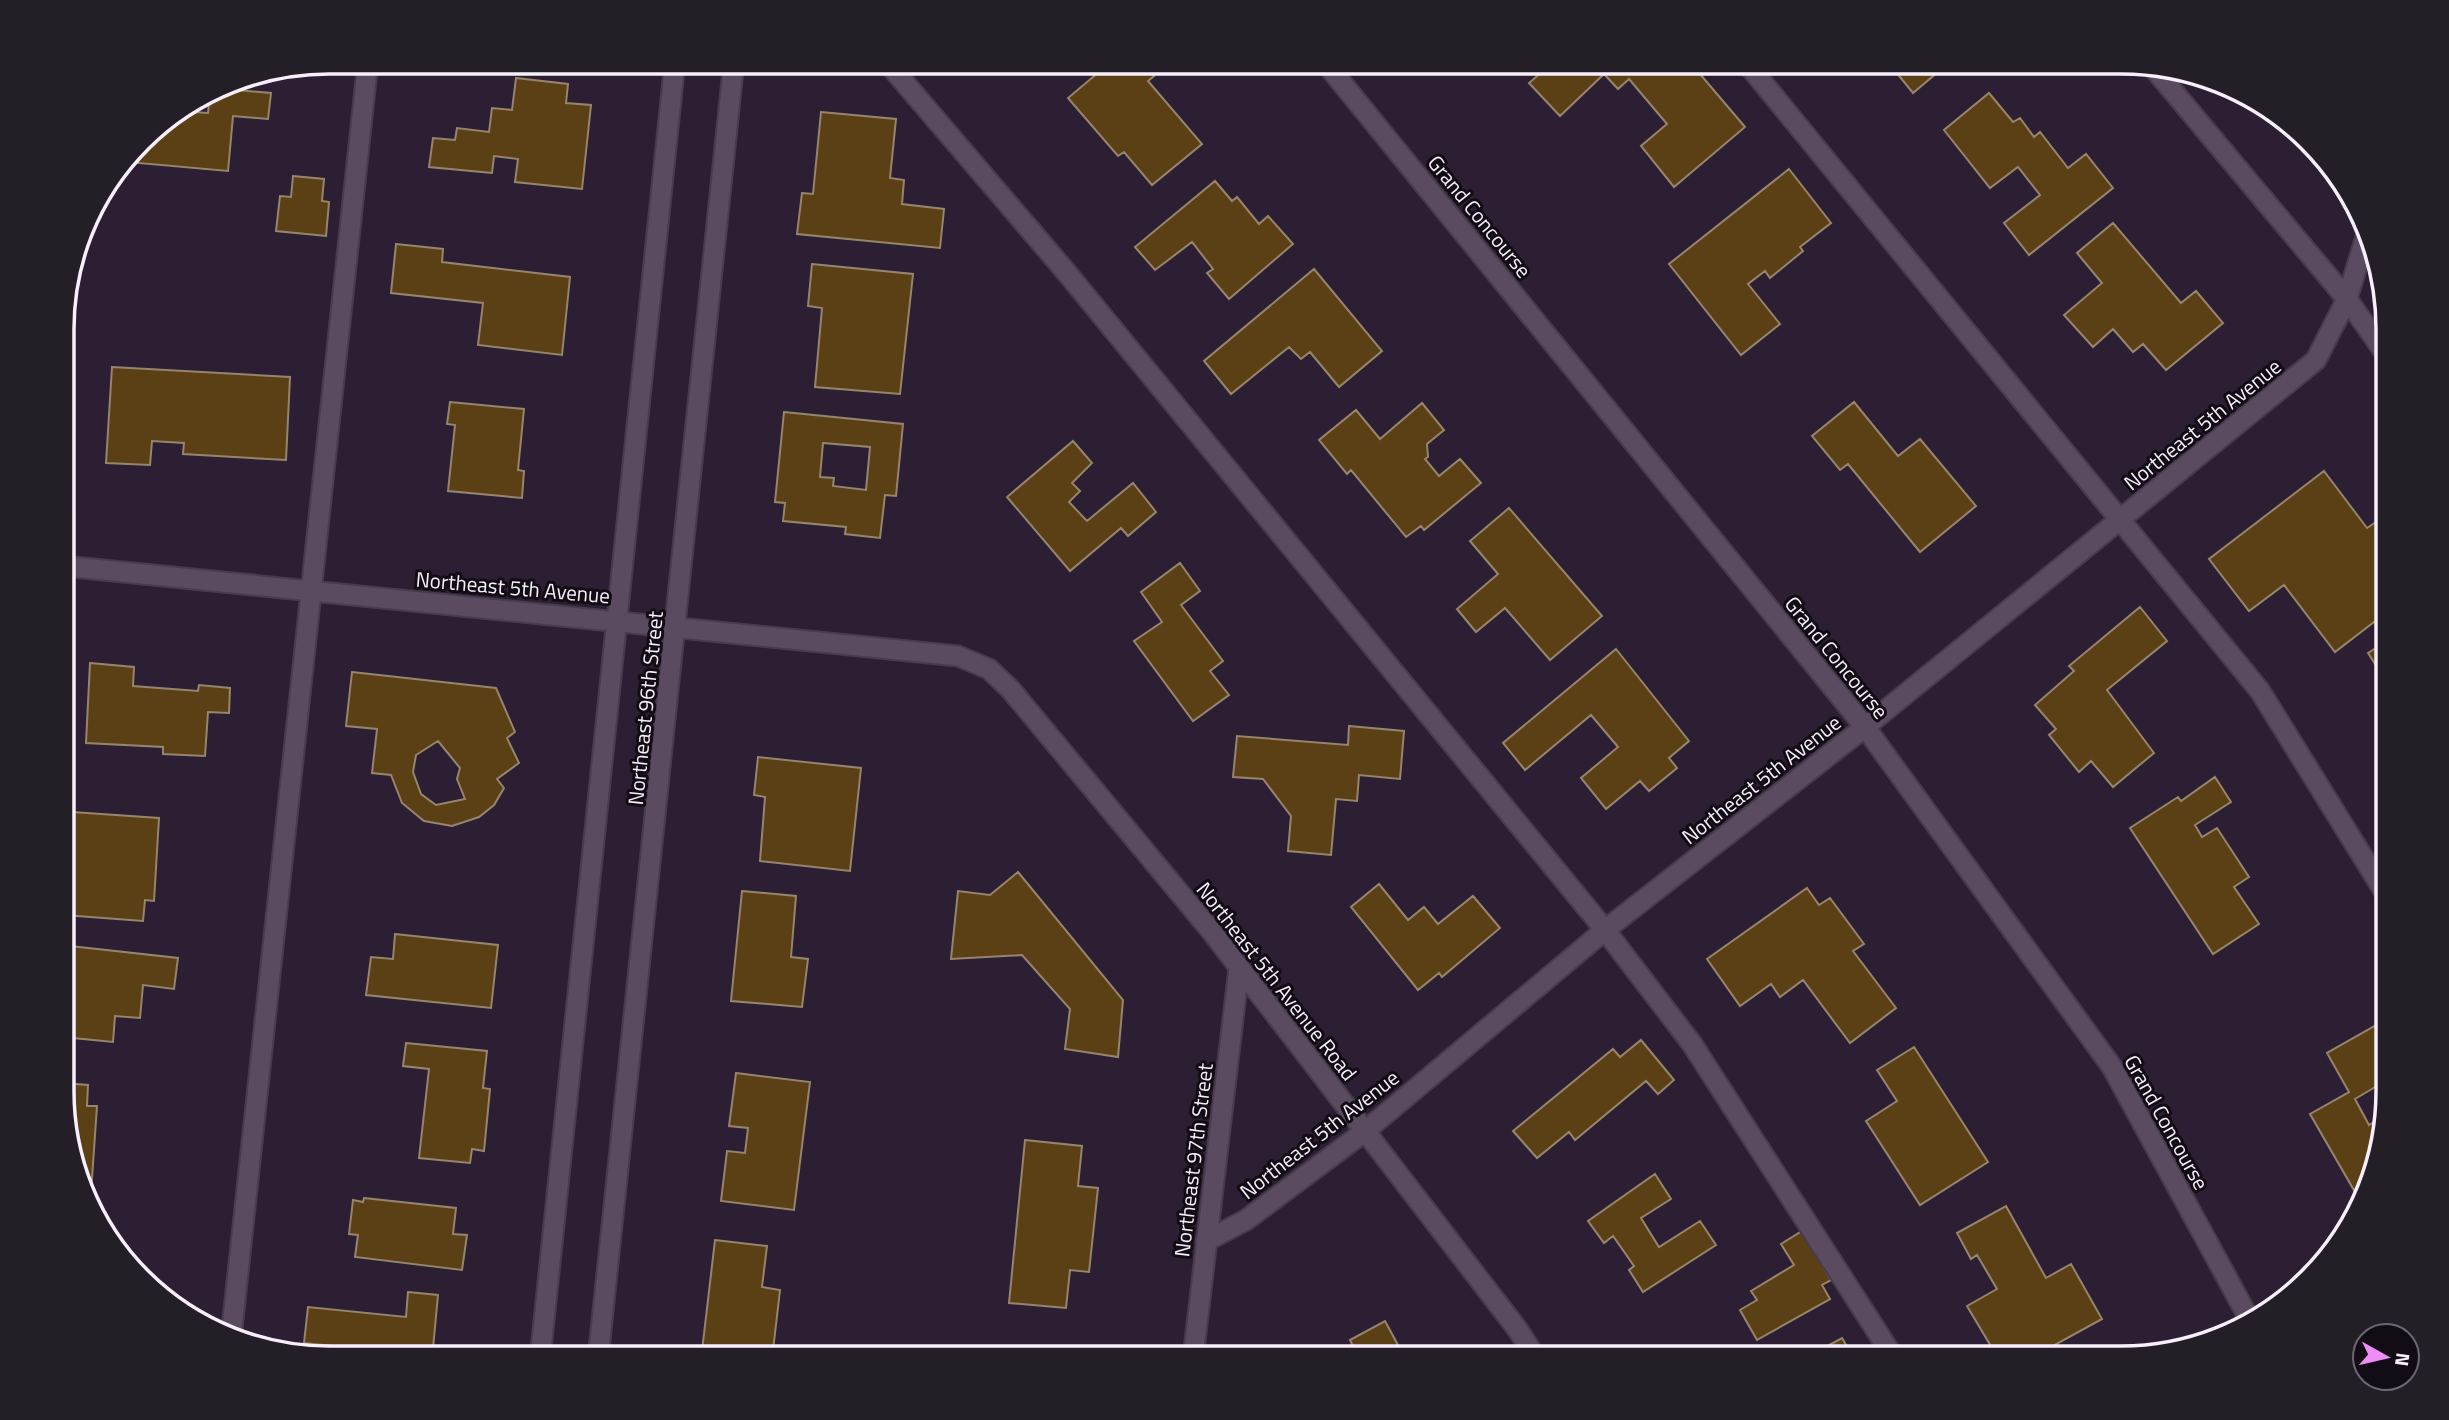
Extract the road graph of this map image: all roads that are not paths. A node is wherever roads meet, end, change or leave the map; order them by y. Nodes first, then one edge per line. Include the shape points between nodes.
1 (367, 74) edge
2 (674, 74) edge
3 (733, 74) edge
4 (897, 74) edge
5 (1336, 74) edge
6 (1756, 74) edge
7 (2161, 77) edge
8 (2363, 248) edge
9 (2347, 299) junction
10 (2376, 340) edge
11 (2120, 520) junction
12 (74, 567) edge
13 (312, 590) junction
14 (616, 620) junction
15 (676, 626) junction
16 (958, 656) joint
17 (1865, 727) junction
18 (2376, 879) edge
19 (1605, 930) junction
20 (1239, 968) junction
21 (1364, 1132) junction
22 (1206, 1241) junction
23 (2246, 1313) edge
24 (232, 1327) edge
25 (541, 1346) edge
26 (599, 1346) edge
27 (1194, 1346) edge
28 (1528, 1346) edge
29 (1886, 1346) edge

1 - 13 street
2 - 14 street, Northeast 96th Street
3 - 15 street, Northeast 96th Street
4 - 19 street via 1067,273
5 - 17 street, Grand Concourse
6 - 11 street
7 - 9 street
8 - 9 street, Northeast 5th Avenue
9 - 10 street
9 - 11 street, Northeast 5th Avenue via 2316,360
11 - 17 street, Northeast 5th Avenue
11 - 18 street via 2260,691
12 - 13 street, Northeast 5th Avenue
13 - 14 street, Northeast 5th Avenue
13 - 24 street
14 - 15 street, Northeast 5th Avenue
14 - 25 street, Northeast 96th Street
15 - 16 street, Northeast 5th Avenue
15 - 26 street, Northeast 96th Street
16 - 20 street, Northeast 5th Avenue Road via 989,669 1011,690
17 - 19 street, Northeast 5th Avenue
17 - 23 street, Grand Concourse via 2112,1068
19 - 21 street, Northeast 5th Avenue
19 - 29 street via 1692,1044
20 - 21 street, Northeast 5th Avenue Road
20 - 22 street, Northeast 97th Street
21 - 22 street, Northeast 5th Avenue via 1245,1220
21 - 28 street, Northeast 5th Avenue Road
22 - 27 street, Northeast 97th Street

